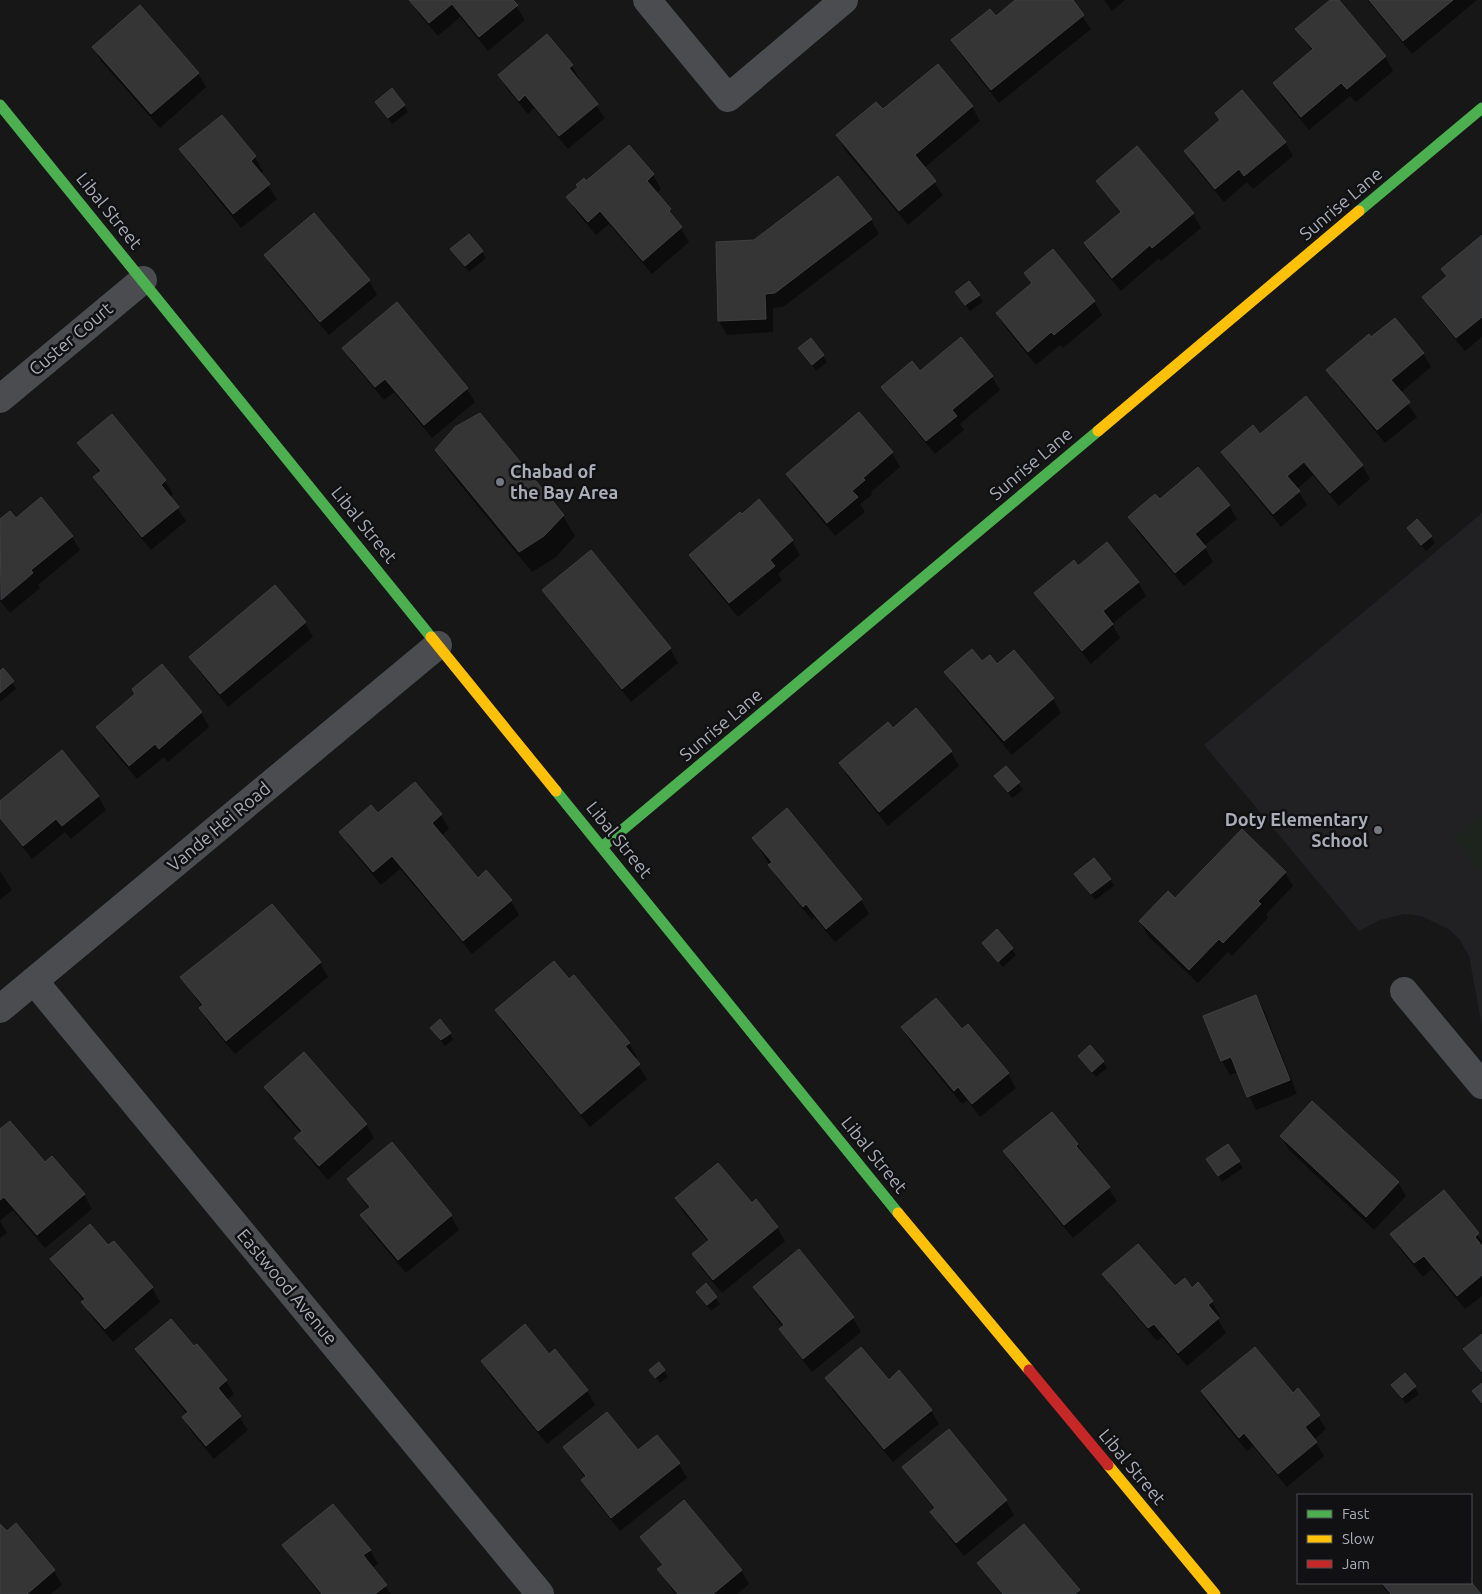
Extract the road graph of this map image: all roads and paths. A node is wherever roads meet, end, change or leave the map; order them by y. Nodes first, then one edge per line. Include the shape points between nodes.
1 (647, 0) edge
2 (844, 0) edge
3 (0, 105) edge
4 (1482, 108) edge
5 (143, 280) junction
6 (0, 399) edge
7 (438, 644) junction
8 (602, 847) junction
9 (34, 981) junction
10 (1404, 991) dead end
11 (0, 1009) edge
12 (1482, 1085) edge
13 (540, 1594) edge
14 (1215, 1594) edge

1 - 2 street via 728,98
3 - 5 street, Libal Street
4 - 8 street, Sunrise Lane
5 - 6 street, Custer Court
5 - 7 street, Libal Street
7 - 8 street, Libal Street
7 - 9 street, Vande Hei Road
8 - 14 street, Libal Street via 900,1215
9 - 11 street, Vande Hei Road
9 - 13 street, Eastwood Avenue
10 - 12 street

